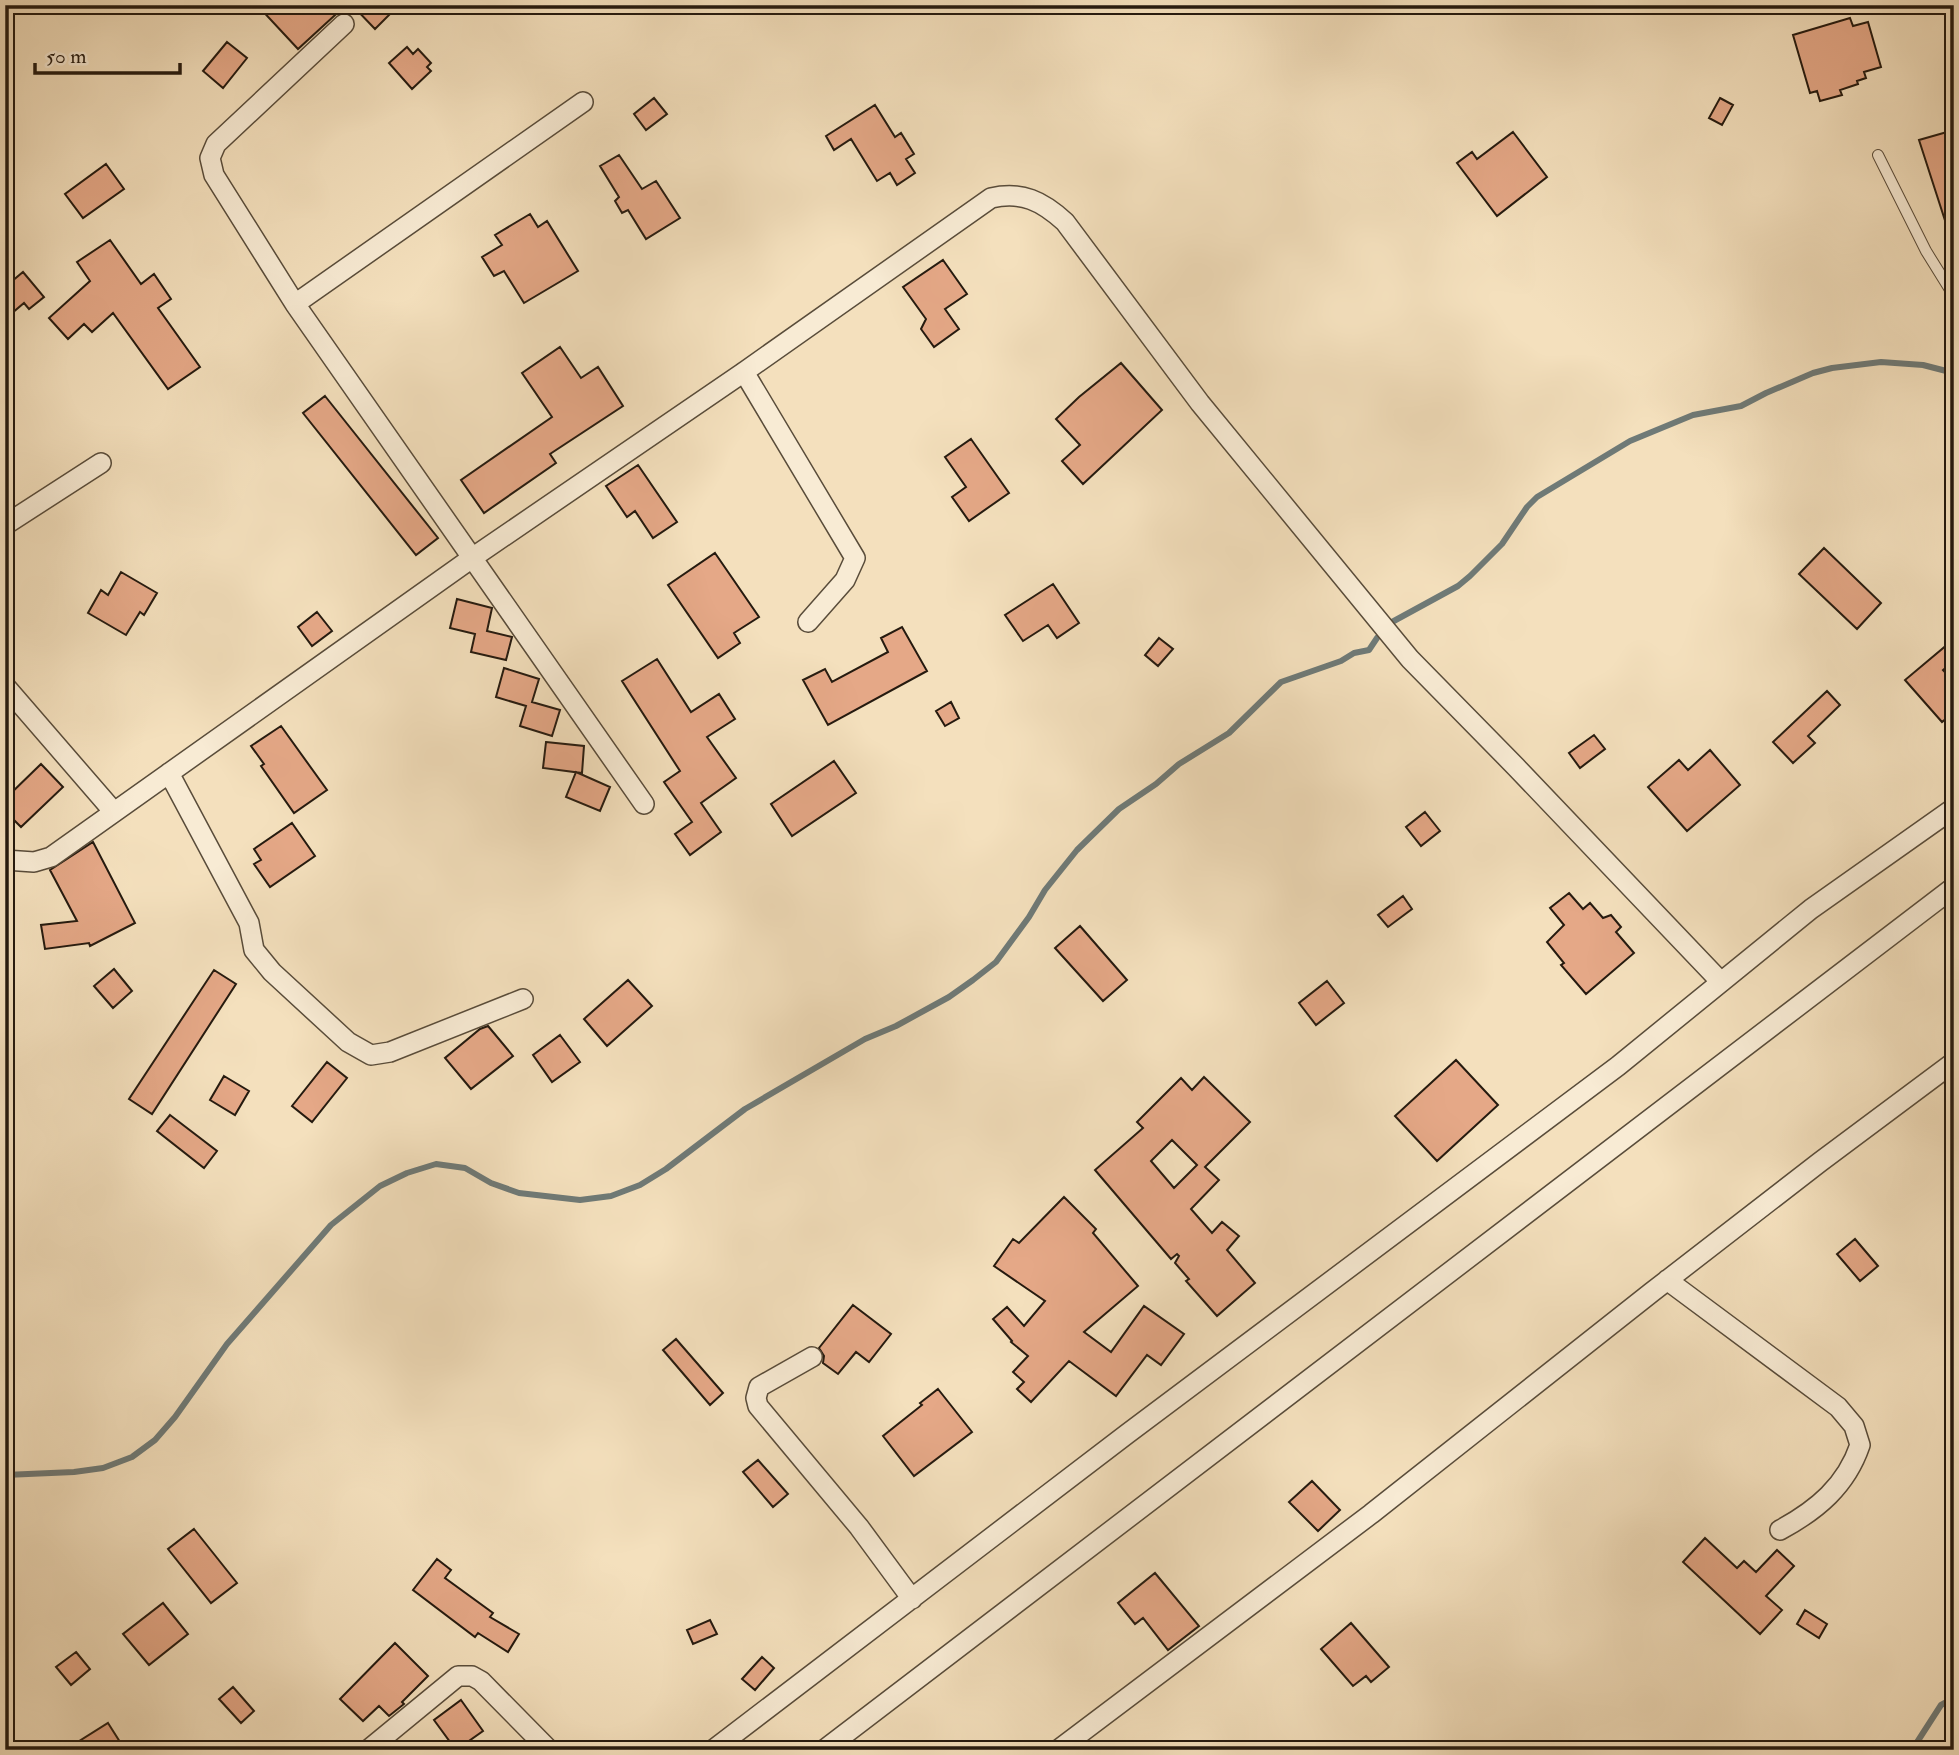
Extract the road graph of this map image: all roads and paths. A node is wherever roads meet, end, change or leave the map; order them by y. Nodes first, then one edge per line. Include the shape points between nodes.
1 (344, 24) dead end
2 (583, 102) dead end
3 (1878, 155) dead end
4 (1954, 290) edge
5 (295, 304) junction
6 (744, 372) junction
7 (101, 463) dead end
8 (5, 525) edge
9 (472, 558) junction
10 (808, 622) dead end
11 (5, 687) edge
12 (169, 773) junction
13 (644, 804) dead end
14 (1954, 808) edge
15 (114, 812) junction
16 (5, 860) edge
17 (1954, 887) edge
18 (1721, 982) junction
19 (523, 999) dead end
20 (1954, 1062) edge
21 (1667, 1280) junction
22 (811, 1357) dead end
23 (1780, 1530) dead end
24 (912, 1599) junction
25 (368, 1750) edge
26 (549, 1750) edge
27 (713, 1750) edge
28 (824, 1750) edge
29 (1058, 1750) edge

1 - 5 street via 216,144 210,158 214,175
2 - 5 street
3 - 4 lane via 1926,251
5 - 9 street
6 - 9 street
6 - 10 street via 855,558 845,580
6 - 18 street via 991,198 1010,194 1040,203 1065,222 1200,403 1410,659
7 - 8 street
9 - 12 street
9 - 13 street
11 - 15 street
12 - 15 street
12 - 19 street via 249,923 254,950 348,1042 371,1055 390,1052
14 - 18 street via 1811,909
15 - 16 street via 51,857 34,862
17 - 28 street
18 - 24 street via 1618,1066
20 - 21 street
21 - 23 street via 1838,1407 1854,1426 1860,1445 1843,1479 1818,1507
21 - 29 street via 1371,1514
22 - 24 street via 759,1387 758,1406
24 - 27 street
25 - 26 street via 458,1676 472,1676

